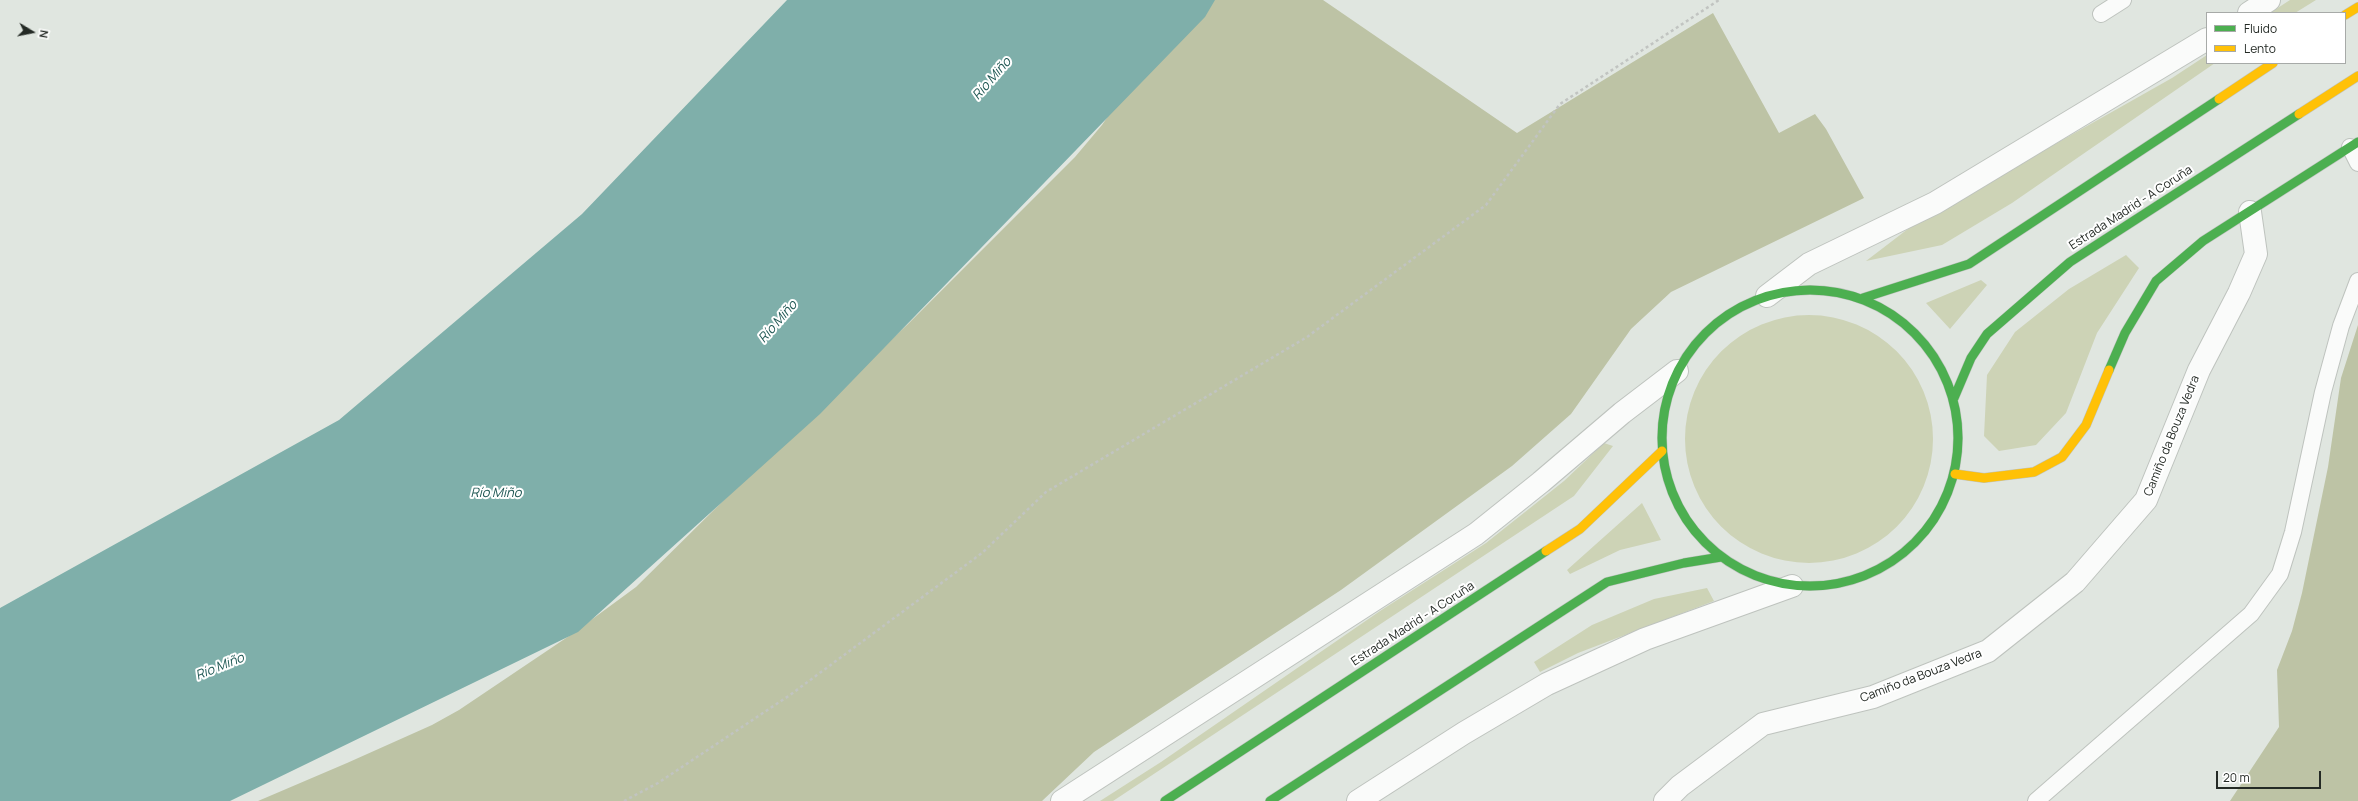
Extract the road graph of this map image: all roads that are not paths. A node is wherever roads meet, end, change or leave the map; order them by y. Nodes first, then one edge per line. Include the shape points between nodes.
1 (2123, 0) edge
2 (2269, 0) edge
3 (2358, 7) edge
4 (2251, 12) edge
5 (2101, 14) dead end
6 (2346, 14) edge
7 (2206, 40) edge
8 (2271, 64) edge
9 (2358, 76) edge
10 (2354, 144) edge
11 (2358, 163) edge
12 (2250, 212) junction
13 (2358, 281) edge
14 (1767, 296) junction
15 (1863, 298) junction
16 (1677, 371) junction
17 (1954, 398) junction
18 (1662, 451) junction
19 (1955, 474) junction
20 (1721, 557) junction
21 (1792, 586) junction
22 (1062, 801) edge
23 (1165, 801) edge
24 (1270, 801) edge
25 (1358, 801) edge
26 (1665, 801) edge
27 (2036, 801) edge

1 - 5 lane
2 - 4 street
3 - 6 main road
7 - 14 street via 1935,202 1809,264
8 - 15 main road via 1969,264
9 - 17 main road, Estrada Madrid - A Coruña via 2070,262 1987,334 1971,358
10 - 11 lane
10 - 12 main road
12 - 19 main road via 2203,241 2156,281 2124,333 2086,425 2062,457 2034,472 1984,478
12 - 26 street, Camiño da Bouza Vedra via 2256,254 2199,370 2146,500 2075,582 1988,651 1873,696 1763,724 1680,786
13 - 27 lane via 2341,326 2322,392 2292,532 2280,574 2251,614
14 - 15 main road via 1815,289
14 - 16 main road via 1730,312 1700,338
15 - 17 main road via 1893,314 1920,337 1940,366
16 - 18 main road via 1664,410
16 - 22 street via 1622,413 1476,534
17 - 19 main road via 1959,436
18 - 20 main road via 1671,492 1692,528
18 - 23 main road, Estrada Madrid - A Coruña via 1580,529
19 - 21 main road via 1938,514 1911,548 1894,560 1876,572 1835,585
20 - 21 main road via 1754,577
20 - 24 main road via 1607,582
21 - 25 street via 1645,639 1547,684 1464,733

